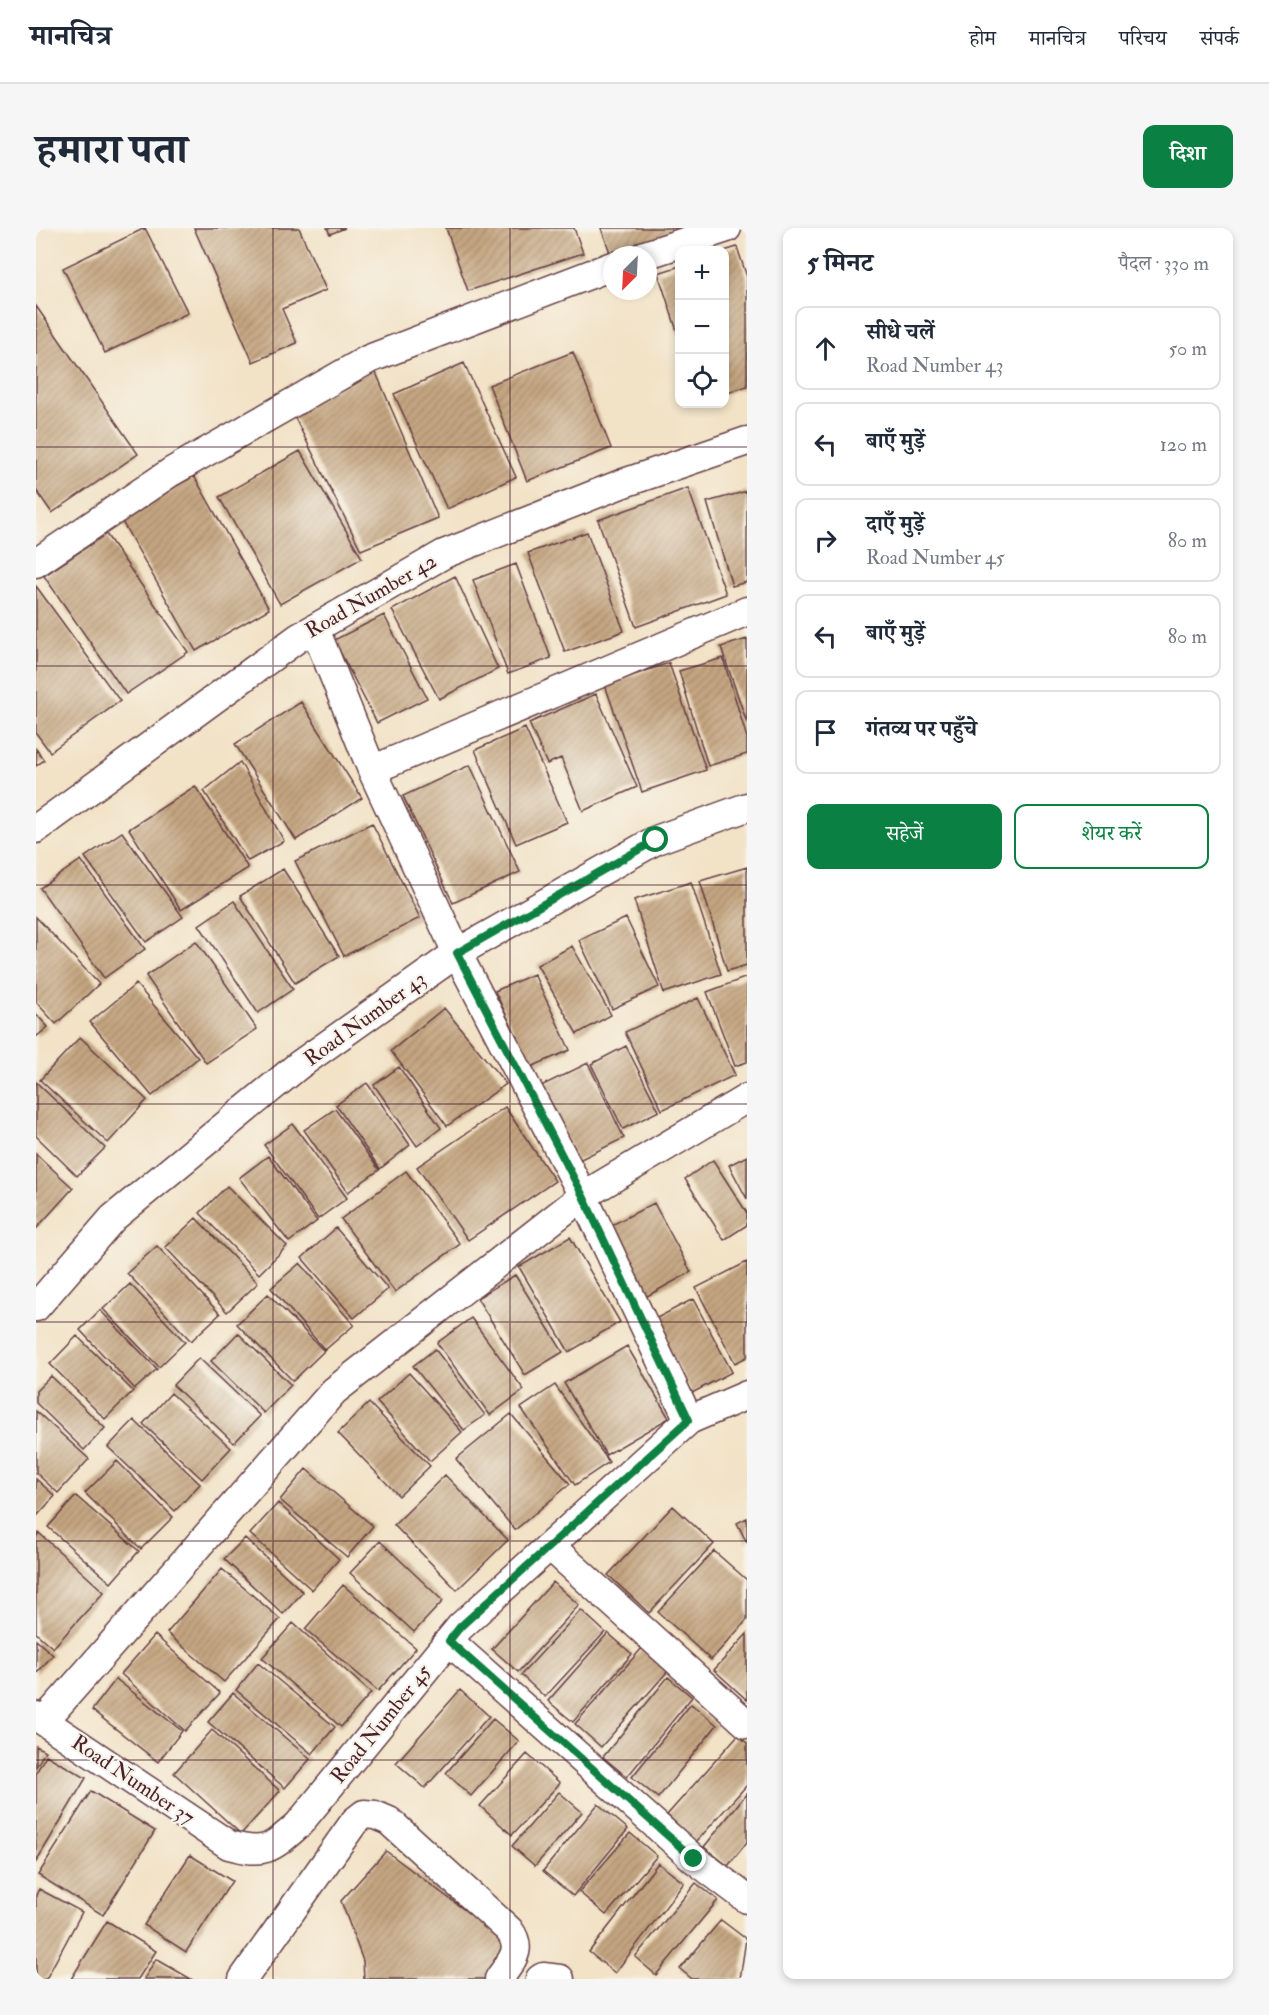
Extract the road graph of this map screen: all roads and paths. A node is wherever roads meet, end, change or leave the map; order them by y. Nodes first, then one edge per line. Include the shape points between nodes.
1 (727, 228) edge
2 (657, 251) edge
3 (603, 269) edge
4 (747, 441) edge
5 (36, 563) edge
6 (747, 611) edge
7 (315, 628) junction
8 (372, 770) junction
9 (747, 807) edge
10 (36, 829) edge
11 (457, 953) junction
12 (747, 1098) edge
13 (583, 1196) junction
14 (36, 1307) edge
15 (747, 1395) edge
16 (689, 1420) junction
17 (550, 1546) junction
18 (449, 1641) junction
19 (40, 1719) edge
20 (747, 1724) edge
21 (229, 1845) joint
22 (747, 1899) edge
23 (243, 1979) edge
24 (499, 1979) edge
25 (540, 1979) edge
26 (560, 1979) edge

1 - 2 street
3 - 5 street via 369,359 171,472
4 - 7 street, Road Number 42 via 621,484 444,554
6 - 8 street
7 - 8 street
7 - 10 street, Road Number 42
8 - 11 street
9 - 11 street, Road Number 43 via 656,840
11 - 13 street
11 - 14 street, Road Number 43 via 299,1065 113,1218
12 - 13 street
13 - 16 street
13 - 19 street via 334,1391
15 - 16 street, Road Number 45
16 - 17 street, Road Number 45
17 - 18 street, Road Number 45
17 - 20 street
18 - 21 street, Road Number 45 via 298,1825 272,1847 251,1851
18 - 22 street via 694,1859
19 - 21 street, Road Number 37
23 - 24 street via 355,1821 364,1814 389,1821 509,1930 517,1945 516,1953
25 - 26 street

